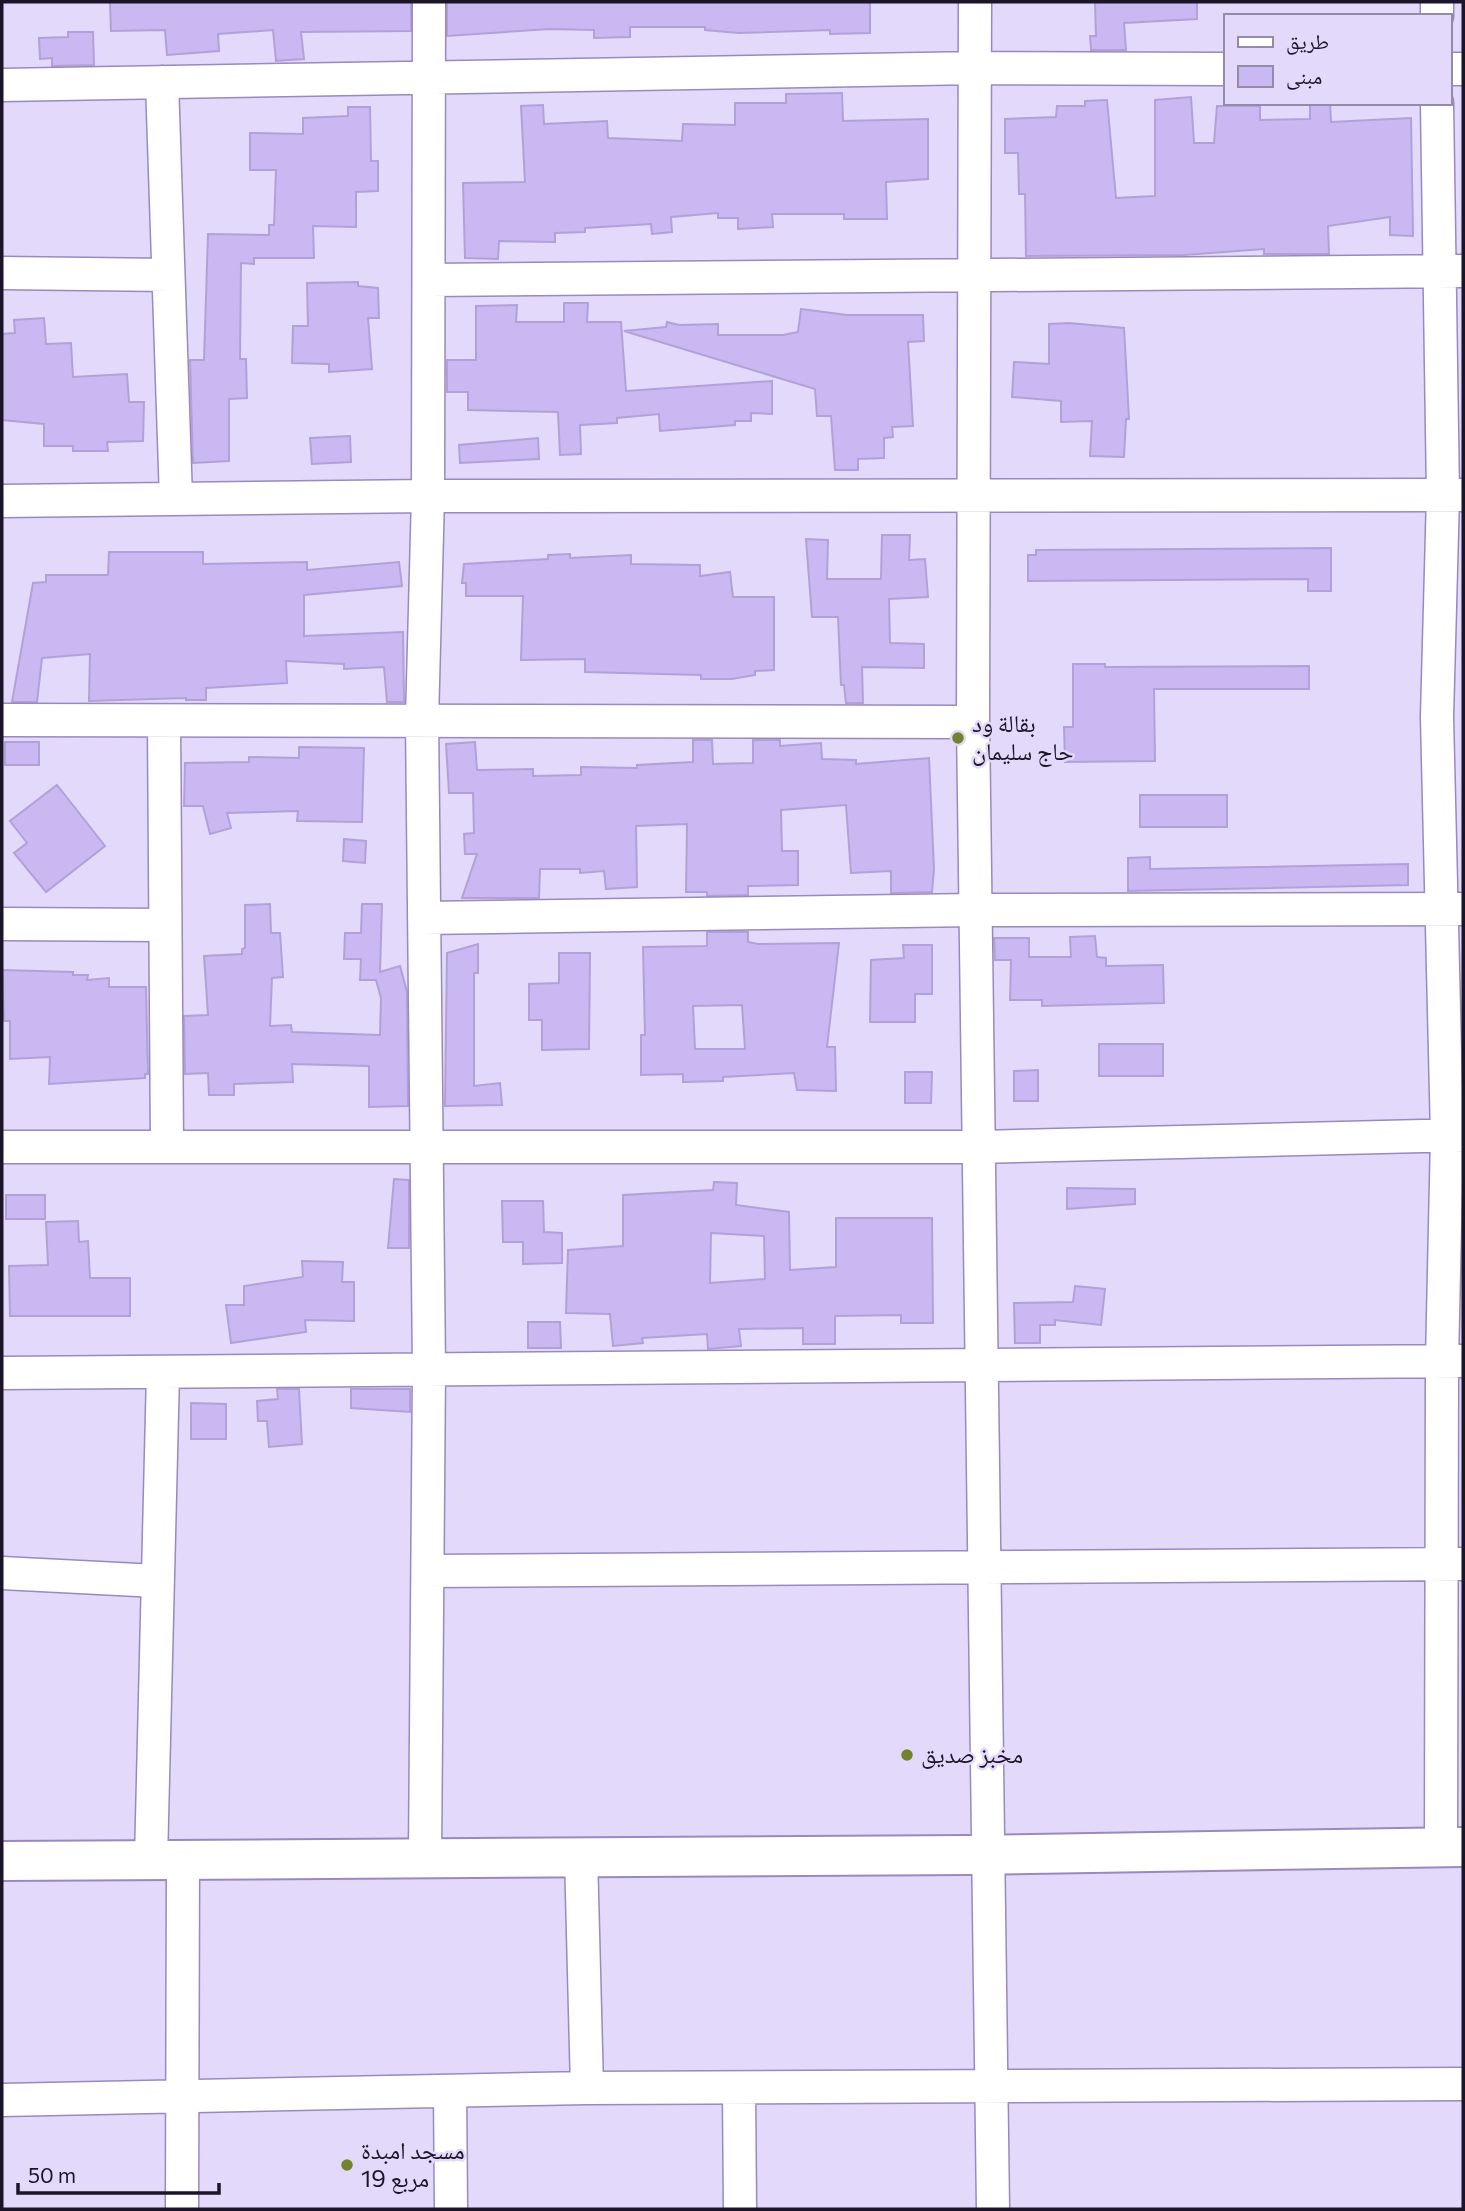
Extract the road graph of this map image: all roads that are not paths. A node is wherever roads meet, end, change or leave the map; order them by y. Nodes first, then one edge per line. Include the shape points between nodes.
1 (429, 2) edge
2 (975, 2) edge
3 (976, 68) junction
4 (1224, 69) edge
5 (429, 78) junction
6 (162, 82) junction
7 (2, 85) edge
8 (1437, 105) edge
9 (1451, 271) edge
10 (2, 273) edge
11 (977, 274) junction
12 (168, 275) junction
13 (429, 280) junction
14 (1453, 495) edge
15 (428, 496) junction
16 (975, 496) junction
17 (176, 499) junction
18 (2, 502) edge
19 (1450, 717) edge
20 (2, 720) edge
21 (422, 720) junction
22 (164, 721) junction
23 (973, 722) junction
24 (1451, 909) edge
25 (975, 910) junction
26 (424, 919) junction
27 (2, 924) edge
28 (164, 925) junction
29 (1455, 1135) edge
30 (167, 1146) junction
31 (426, 1146) junction
32 (2, 1147) edge
33 (979, 1147) junction
34 (1452, 1361) edge
35 (981, 1365) junction
36 (429, 1369) junction
37 (2, 1373) edge
38 (163, 1373) junction
39 (1452, 1564) edge
40 (984, 1569) junction
41 (428, 1571) junction
42 (2, 1573) edge
43 (157, 1581) junction
44 (1452, 1847) edge
45 (580, 1855) junction
46 (988, 1855) junction
47 (425, 1857) junction
48 (167, 1860) junction
49 (2, 1861) edge
50 (1463, 2084) edge
51 (993, 2085) junction
52 (587, 2088) junction
53 (739, 2090) junction
54 (450, 2091) junction
55 (181, 2097) junction
56 (2, 2100) edge
57 (182, 2209) edge
58 (451, 2209) edge
59 (740, 2209) edge
60 (993, 2209) edge

1 - 5 street
2 - 3 street
3 - 4 street
3 - 5 street
3 - 11 street
5 - 6 street
5 - 13 street
6 - 7 street
6 - 12 street
8 - 9 street
9 - 11 street
9 - 14 street
10 - 12 street
11 - 13 street
11 - 16 street
12 - 17 street
13 - 15 street
14 - 16 street
14 - 19 street
15 - 16 street
15 - 17 street
15 - 21 street
16 - 23 street
17 - 18 street
19 - 24 street
20 - 22 street
21 - 22 street
21 - 23 street
21 - 26 street
22 - 28 street
23 - 25 street
24 - 25 street
24 - 29 street
25 - 26 street
25 - 33 street
26 - 31 street
27 - 28 street
28 - 30 street
29 - 33 street
29 - 34 street
30 - 31 street
30 - 32 street
31 - 33 street
31 - 36 street
33 - 35 street
34 - 35 street
34 - 39 street
35 - 36 street
35 - 40 street
36 - 38 street
36 - 41 street
37 - 38 street
38 - 43 street
39 - 40 street
39 - 44 street
40 - 41 street
40 - 46 street
41 - 47 street
42 - 43 street
43 - 48 street
44 - 46 street
45 - 46 street
45 - 47 street
45 - 52 street
46 - 51 street
47 - 48 street
48 - 49 street
48 - 55 street
50 - 51 street
51 - 53 street
51 - 60 street
52 - 53 street
52 - 54 street
53 - 59 street
54 - 55 street
54 - 58 street
55 - 56 street
55 - 57 street

